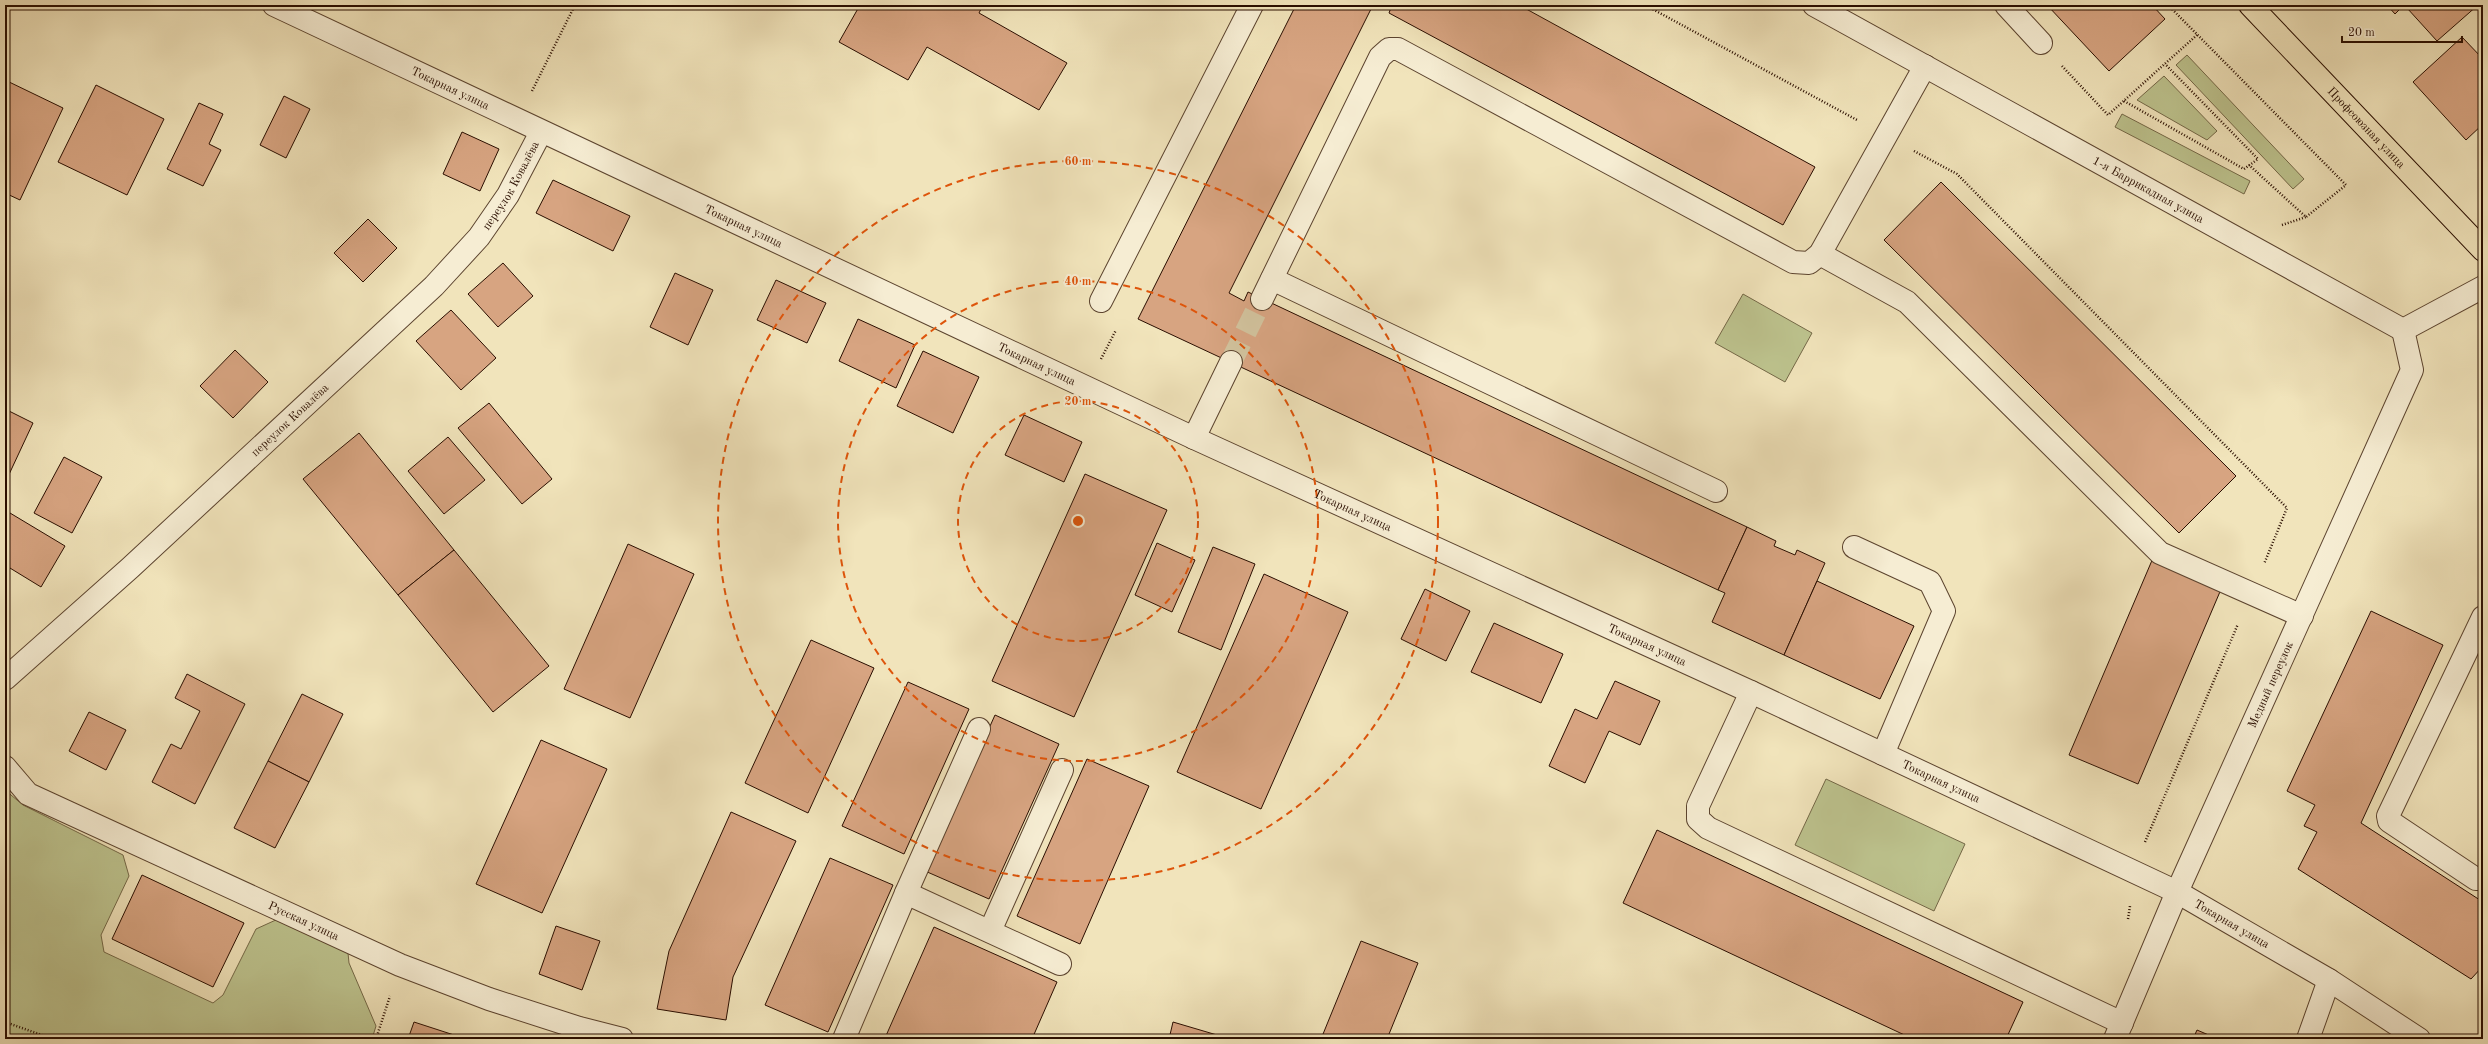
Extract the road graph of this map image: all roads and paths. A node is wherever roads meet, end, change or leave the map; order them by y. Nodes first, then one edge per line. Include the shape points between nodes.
1 (274, 5) edge
2 (575, 5) edge
3 (1252, 5) edge
4 (1645, 5) edge
5 (1814, 5) edge
6 (2006, 5) edge
7 (2168, 5) edge
8 (2250, 5) edge
9 (2197, 35) junction
10 (2041, 43) joint
11 (2165, 64) junction
12 (1925, 66) junction
13 (2124, 101) junction
14 (517, 121) junction
15 (541, 132) junction
16 (1886, 136) junction
17 (2249, 165) junction
18 (2306, 217) junction
19 (2281, 226) dead end
20 (2483, 250) edge
21 (1820, 254) junction
22 (1272, 279) junction
23 (2483, 287) edge
24 (1262, 299) tunnel mouth
25 (1101, 301) dead end
26 (2403, 330) junction
27 (1231, 362) tunnel mouth
28 (1194, 438) junction
29 (1716, 491) dead end
30 (1854, 547) dead end
31 (2251, 593) junction
32 (2302, 616) junction
33 (2482, 622) edge
34 (5, 679) edge
35 (1751, 692) junction
36 (979, 729) dead end
37 (1883, 754) junction
38 (5, 767) edge
39 (1062, 770) dead end
40 (2133, 871) junction
41 (2483, 879) edge
42 (2177, 892) junction
43 (906, 893) junction
44 (2127, 921) dead end
45 (990, 931) junction
46 (1060, 964) dead end
47 (400, 966) junction
48 (2330, 980) junction
49 (5, 1022) edge
50 (2118, 1031) edge
51 (52, 1039) edge
52 (376, 1039) edge
53 (622, 1039) edge
54 (844, 1039) edge
55 (2308, 1039) edge
56 (2419, 1039) edge

1 - 14 street, Токарная улица
2 - 14 path
3 - 25 street
4 - 16 path
5 - 12 street, 1-я Баррикадная улица
6 - 10 street
7 - 9 path
8 - 20 main road, Профсоюзная улица
9 - 11 path
9 - 18 path via 2346,185
10 - 13 path via 2108,115
11 - 13 path
11 - 17 path via 2258,159
12 - 16 street
12 - 26 street, 1-я Баррикадная улица
13 - 17 path via 2244,169
14 - 15 street, Токарная улица
15 - 28 street, Токарная улица
15 - 34 street, переулок Ковалёва via 508,195 479,237 434,286 130,568
16 - 21 street
16 - 31 path via 1957,174 2287,508
17 - 18 path
18 - 19 path
21 - 22 street via 1809,263 1793,262 1398,50 1389,48 1380,57
21 - 31 street via 1908,302 2160,553
22 - 24 street
22 - 29 street
23 - 26 street
26 - 32 street, Медный переулок via 2412,370
27 - 28 street
28 - 35 street, Токарная улица
30 - 37 street via 1930,582 1944,611
31 - 32 street
31 - 40 path
32 - 42 street, Медный переулок
33 - 41 street via 2388,816 2390,821 2414,838 2476,879
35 - 37 street, Токарная улица
35 - 50 street via 1698,806 1698,819 1708,828
36 - 43 street
37 - 40 street, Токарная улица
38 - 47 street, Русская улица via 28,794
39 - 45 street
40 - 42 street, Токарная улица
40 - 44 path via 2130,913
42 - 48 street, Токарная улица
42 - 50 street, Медный переулок
43 - 45 street
43 - 54 street
45 - 46 street
47 - 52 path
47 - 53 street, Русская улица via 534,1014
48 - 55 street
48 - 56 street, Токарная улица
49 - 51 path

